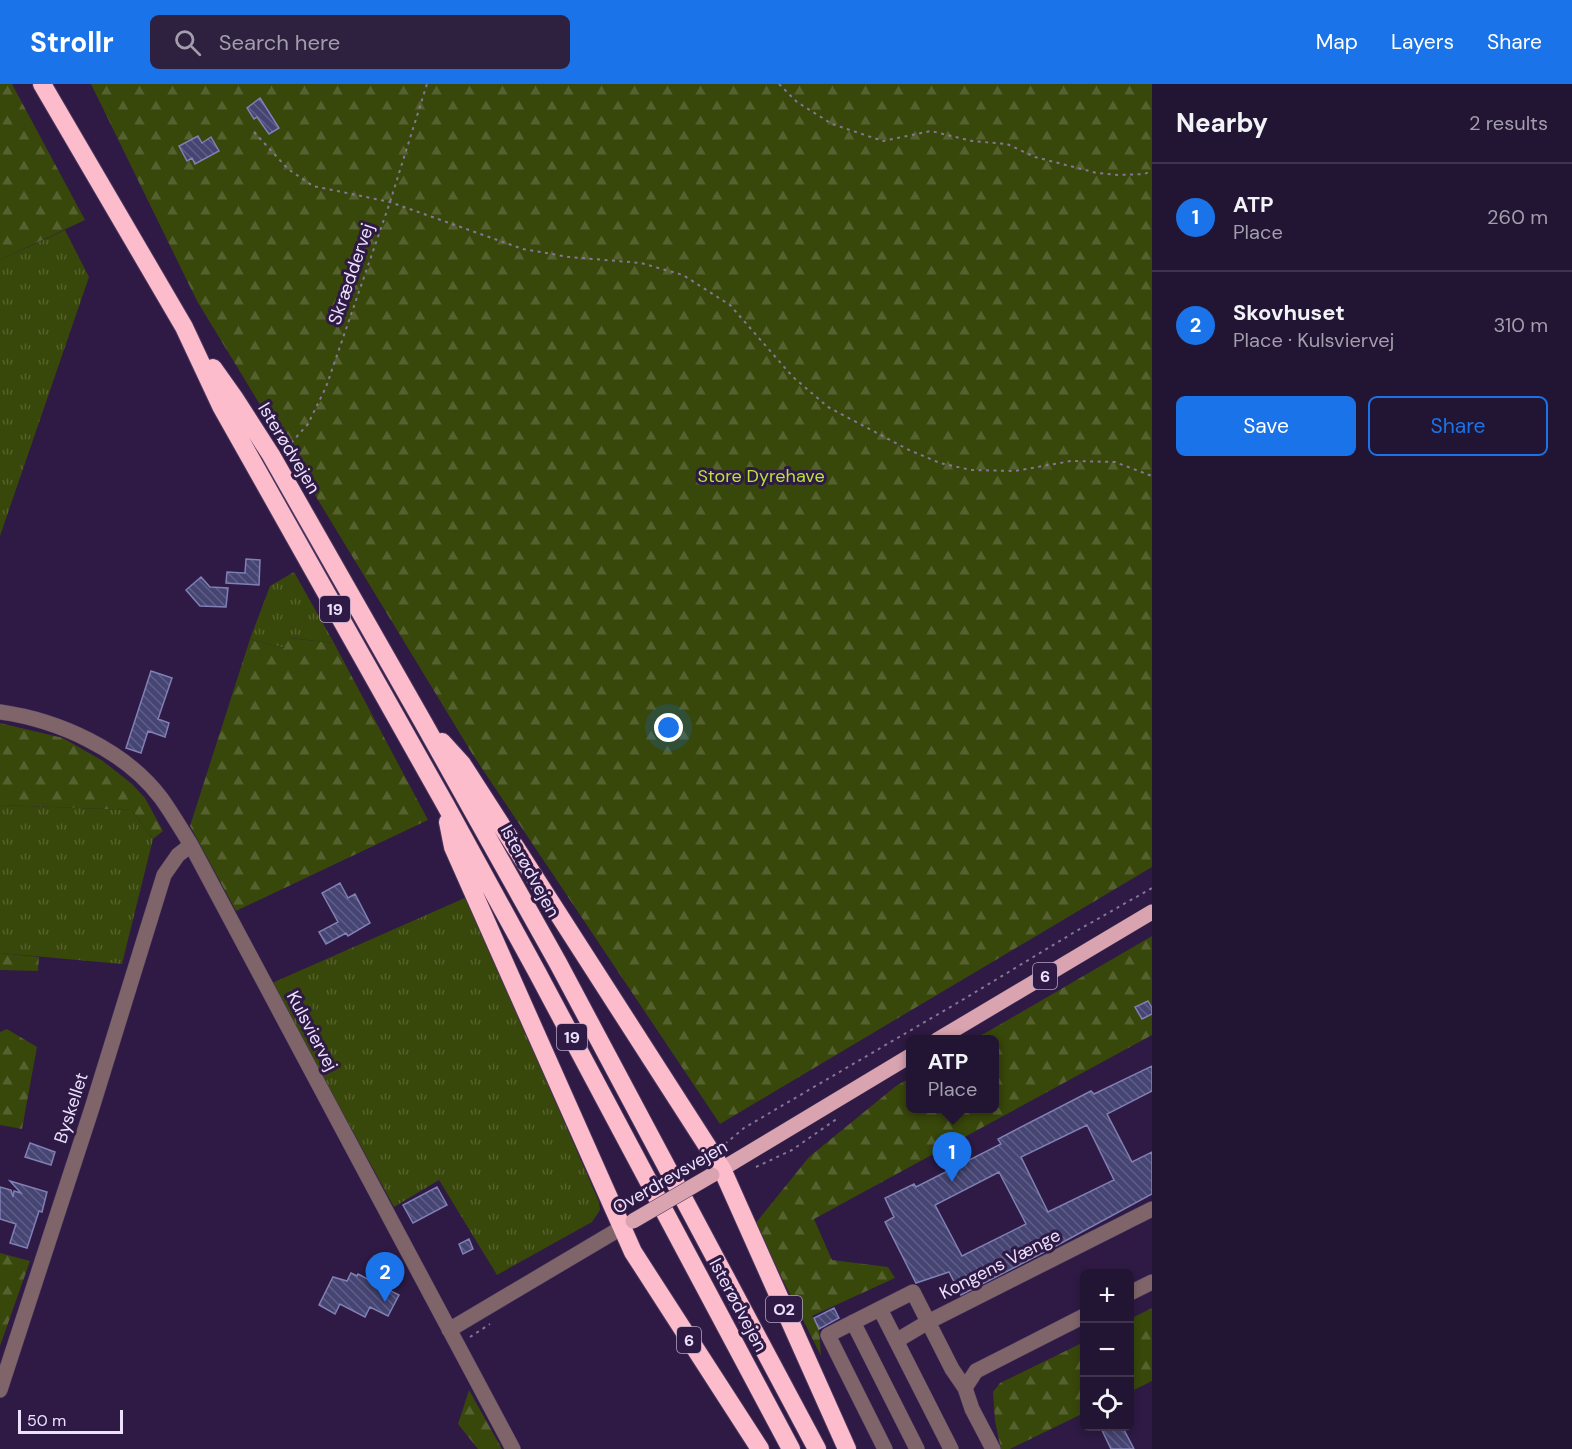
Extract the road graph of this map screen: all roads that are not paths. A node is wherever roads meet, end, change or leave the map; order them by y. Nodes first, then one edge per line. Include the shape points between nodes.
1 (42, 84) edge
2 (184, 327) junction
3 (0, 712) edge
4 (423, 722) junction
5 (445, 804) junction
6 (190, 845) junction
7 (1152, 912) edge
8 (946, 1035) edge
9 (906, 1058) edge
10 (716, 1166) junction
11 (1152, 1209) edge
12 (627, 1225) junction
13 (1152, 1281) edge
14 (1134, 1291) edge
15 (880, 1309) junction
16 (1080, 1318) edge
17 (928, 1322) junction
18 (853, 1323) junction
19 (449, 1330) junction
20 (896, 1341) junction
21 (965, 1388) junction
22 (0, 1390) edge
23 (513, 1449) edge
24 (760, 1449) edge
25 (791, 1449) edge
26 (817, 1449) edge
27 (847, 1449) edge
28 (885, 1449) edge
29 (917, 1449) edge
30 (951, 1449) edge
31 (993, 1449) edge

1 - 2 highway, Isterødvejen / 19
2 - 4 highway, Isterødvejen / 19 via 271,455
2 - 5 highway, Isterødvejen / 19 via 221,406
3 - 6 street, Kulsviervej via 78,734 112,754 140,775 160,797
4 - 10 highway via 462,764
4 - 26 highway, Isterødvejen / 19 via 558,963
5 - 12 highway via 453,847
5 - 25 highway, Isterødvejen / 19
6 - 19 street, Kulsviervej
6 - 22 street, Byskellet via 164,875
7 - 8 main road, 6
9 - 10 main road, Overdrevsvejen
10 - 12 main road, Overdrevsvejen, bridge
10 - 27 highway, O2
11 - 17 street, Kongens Vænge
12 - 19 street, Overdrevsvejen
12 - 24 highway, 6 via 633,1252
13 - 14 street
15 - 17 street, Kongens Vænge via 913,1292
15 - 18 street, Kongens Vænge
15 - 20 street
16 - 21 street via 976,1371
17 - 20 street
17 - 21 street
18 - 28 street, Kongens Vænge via 828,1335
18 - 29 street
19 - 23 street, Kulsviervej
20 - 30 street
21 - 31 street

